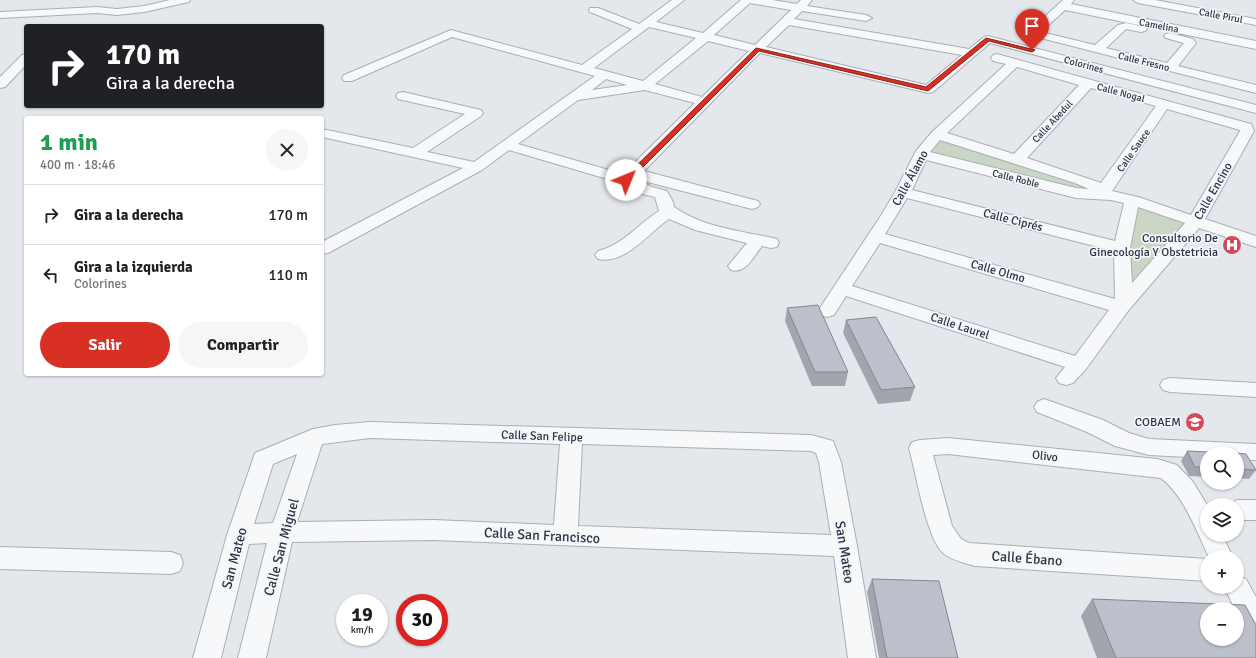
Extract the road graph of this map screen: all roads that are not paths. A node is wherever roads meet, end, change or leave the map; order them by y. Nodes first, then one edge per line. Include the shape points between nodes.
1 (185, 0) edge
2 (679, 0) edge
3 (747, 0) edge
4 (751, 0) edge
5 (807, 0) edge
6 (1138, 0) edge
7 (1066, 3) edge
8 (798, 8) junction
9 (594, 10) dead end
10 (0, 15) edge
11 (866, 18) dead end
12 (787, 20) junction
13 (0, 21) edge
14 (62, 22) dead end
15 (1256, 22) edge
16 (643, 25) junction
17 (705, 37) junction
18 (1256, 44) edge
19 (758, 49) junction
20 (1097, 49) junction
21 (971, 53) junction
22 (997, 58) dead end
23 (24, 60) edge
24 (1014, 63) junction
25 (1169, 68) junction
26 (584, 69) junction
27 (604, 75) junction
28 (348, 78) dead end
29 (1088, 83) junction
30 (0, 84) edge
31 (645, 86) junction
32 (1255, 86) edge
33 (403, 96) dead end
34 (574, 97) junction
35 (705, 102) junction
36 (1164, 104) junction
37 (1256, 109) edge
38 (1246, 127) joint
39 (324, 133) edge
40 (937, 135) junction
41 (507, 145) junction
42 (414, 154) junction
43 (921, 154) junction
44 (1017, 160) junction
45 (477, 167) junction
46 (630, 177) junction
47 (903, 192) junction
48 (1106, 193) junction
49 (1132, 200) junction
50 (752, 204) dead end
51 (669, 212) junction
52 (1198, 217) junction
53 (1256, 231) edge
54 (875, 236) junction
55 (1256, 242) edge
56 (324, 248) edge
57 (1122, 248) junction
58 (604, 255) dead end
59 (737, 266) dead end
60 (842, 288) junction
61 (1122, 306) junction
62 (827, 311) dead end
63 (1079, 364) junction
64 (1066, 378) dead end
65 (1170, 386) dead end
66 (1256, 390) edge
67 (1044, 407) dead end
68 (313, 437) junction
69 (571, 437) junction
70 (825, 447) joint
71 (920, 448) joint
72 (1256, 452) edge
73 (264, 460) joint
74 (1200, 510) edge
75 (1244, 510) edge
76 (1256, 510) edge
77 (282, 532) junction
78 (239, 535) junction
79 (565, 536) junction
80 (845, 546) junction
81 (0, 558) edge
82 (171, 563) dead end
83 (1200, 570) edge
84 (1241, 594) edge
85 (1256, 622) edge
86 (207, 658) edge
87 (252, 658) edge
88 (862, 658) edge

1 - 10 street via 117,12 97,10
2 - 16 street
3 - 17 street
4 - 8 street
5 - 8 street
6 - 15 street, Calle Pirul
7 - 18 street, Camelina
7 - 20 street, Calle Fresno via 1033,33
8 - 11 street
8 - 12 street
9 - 16 street
12 - 19 street
12 - 21 street
13 - 14 street via 66,17
16 - 17 street
16 - 26 street
17 - 19 street
17 - 31 street
19 - 21 street, Colorines via 928,89
19 - 35 street
20 - 25 street, Calle Fresno
20 - 25 street via 1126,26 1189,41
21 - 37 street, Colorines via 988,39
22 - 24 street, Calle Nogal
23 - 30 street
24 - 29 street, Calle Nogal
24 - 40 street, Calle Álamo
25 - 32 street, Calle Fresno
26 - 27 street
26 - 28 street via 451,33
27 - 31 street
27 - 34 street
29 - 36 street, Calle Nogal
29 - 44 street, Calle Abedul
31 - 34 street
31 - 35 street
33 - 42 street via 476,113
34 - 41 street
35 - 46 street
36 - 38 street, Calle Nogal
36 - 48 street, Calle Sauce
38 - 52 street, Calle Encino via 1247,131
39 - 42 street
40 - 43 street, Calle Álamo
40 - 44 street, Calle Roble
41 - 45 street
41 - 46 street
42 - 45 street
43 - 47 street, Calle Álamo
43 - 48 street, Calle Roble via 1076,193
44 - 48 street, Calle Roble via 1080,180
45 - 56 street
46 - 50 street
46 - 51 street via 646,190 661,194
47 - 54 street, Calle Álamo
47 - 57 street, Calle Ciprés
48 - 49 street, Calle Roble
49 - 52 street, Calle Roble
49 - 57 street
51 - 58 street via 633,241
51 - 59 street via 718,231 765,241
52 - 53 street, Calle Roble
52 - 55 street, Calle Roble
52 - 61 street, Calle Encino
54 - 60 street, Calle Álamo
54 - 61 street, Calle Olmo
57 - 61 street
60 - 62 street, Calle Álamo
60 - 63 street, Calle Laurel
61 - 63 street, Calle Encino
63 - 64 street, Calle Encino
65 - 66 street
67 - 72 street via 1095,426 1123,440 1148,447
68 - 69 street, Calle San Felipe via 370,430
68 - 73 street, Calle San Felipe
68 - 77 street, Calle San Miguel
69 - 70 street, Calle San Felipe via 811,443
69 - 79 street
70 - 80 street, San Mateo
71 - 74 street, Olivo via 948,446 1157,468 1169,471
71 - 83 street, Calle Ébano via 941,528 952,546 964,552 975,555
73 - 78 street, San Mateo
75 - 76 street
77 - 78 street, Calle San Francisco
77 - 79 street, Calle San Francisco via 434,530
77 - 87 street, Calle San Miguel
78 - 86 street, San Mateo
79 - 80 street, Calle San Francisco
80 - 88 street, San Mateo
81 - 82 street
84 - 85 street

